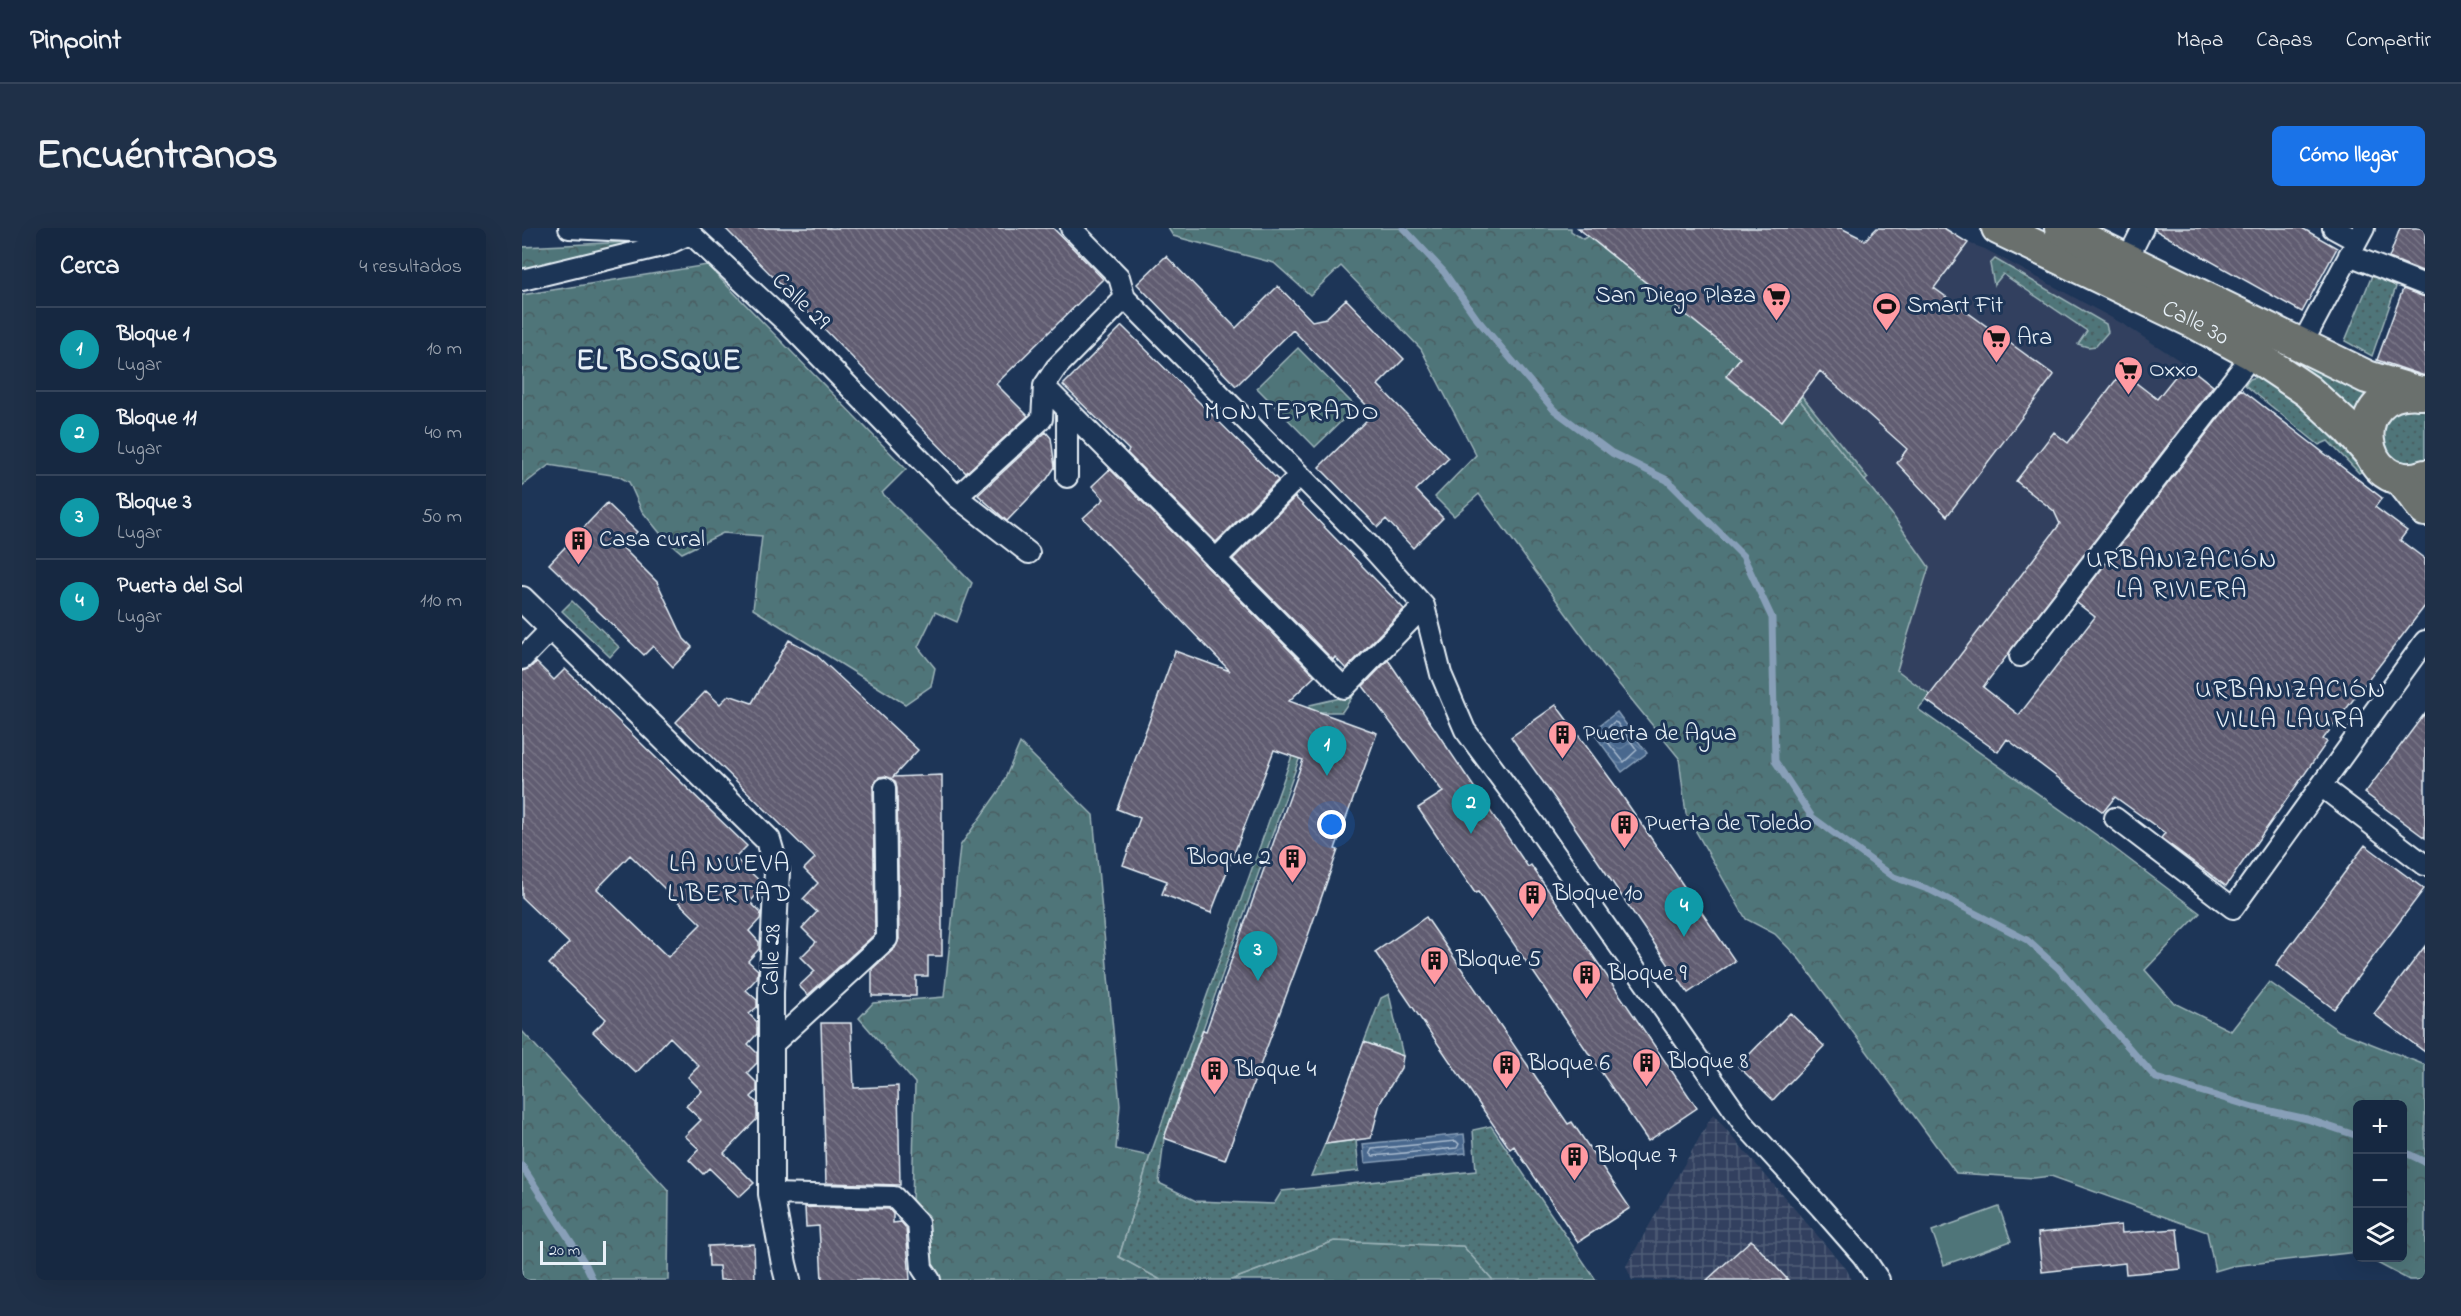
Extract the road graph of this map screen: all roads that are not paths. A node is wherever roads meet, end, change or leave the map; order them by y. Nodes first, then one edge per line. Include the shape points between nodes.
1 (569, 228) edge
2 (1071, 228) edge
3 (1998, 228) edge
4 (2061, 228) edge
5 (2143, 228) edge
6 (2333, 228) edge
7 (691, 234) junction
8 (2357, 241) edge
9 (2127, 260) junction
10 (522, 280) edge
11 (2425, 285) edge
12 (1125, 298) junction
13 (2301, 346) junction
14 (2253, 354) junction
15 (1044, 386) junction
16 (2423, 394) edge
17 (1067, 411) junction
18 (2370, 453) junction
19 (1300, 475) junction
20 (1067, 477) dead end
21 (2412, 477) edge
22 (957, 497) junction
23 (2425, 510) edge
24 (1029, 553) dead end
25 (1217, 558) junction
26 (522, 599) edge
27 (1424, 606) junction
28 (552, 628) junction
29 (2425, 640) edge
30 (2020, 656) dead end
31 (522, 659) edge
32 (2321, 786) junction
33 (885, 788) dead end
34 (2115, 818) dead end
35 (2425, 865) edge
36 (771, 1046) junction
37 (771, 1194) junction
38 (788, 1280) edge
39 (930, 1280) edge
40 (1879, 1280) edge

1 - 7 street
2 - 12 street via 1119,277
3 - 14 main road, Calle 30
4 - 9 main road, Calle 30
5 - 9 street
6 - 8 street
7 - 10 street via 666,244
7 - 22 street, Calle 29 via 791,327
8 - 11 street
8 - 13 street
9 - 13 main road, Calle 30
12 - 15 street via 1056,368
12 - 19 street
13 - 16 main road, Calle 30 via 2367,377
14 - 18 main road, Calle 30 via 2308,391
14 - 30 street
15 - 17 street
15 - 22 street via 1042,419
16 - 18 main road via 2404,392 2376,407 2368,421
17 - 20 street
17 - 25 street
18 - 21 main road, Calle 30 via 2387,473
19 - 25 street
19 - 27 street
21 - 23 main road
22 - 24 street, Calle 29
25 - 27 street via 1344,688
26 - 28 street, Calle 28
27 - 40 street via 1441,674 1465,730 1743,1123 1863,1256
28 - 31 street
28 - 36 street, Calle 28 via 768,840 777,871
29 - 32 street
32 - 34 street via 2233,908
32 - 35 street
33 - 36 street via 887,939
36 - 37 street, Calle 28
37 - 38 street, Calle 28
37 - 39 street via 894,1197 918,1223 922,1268

